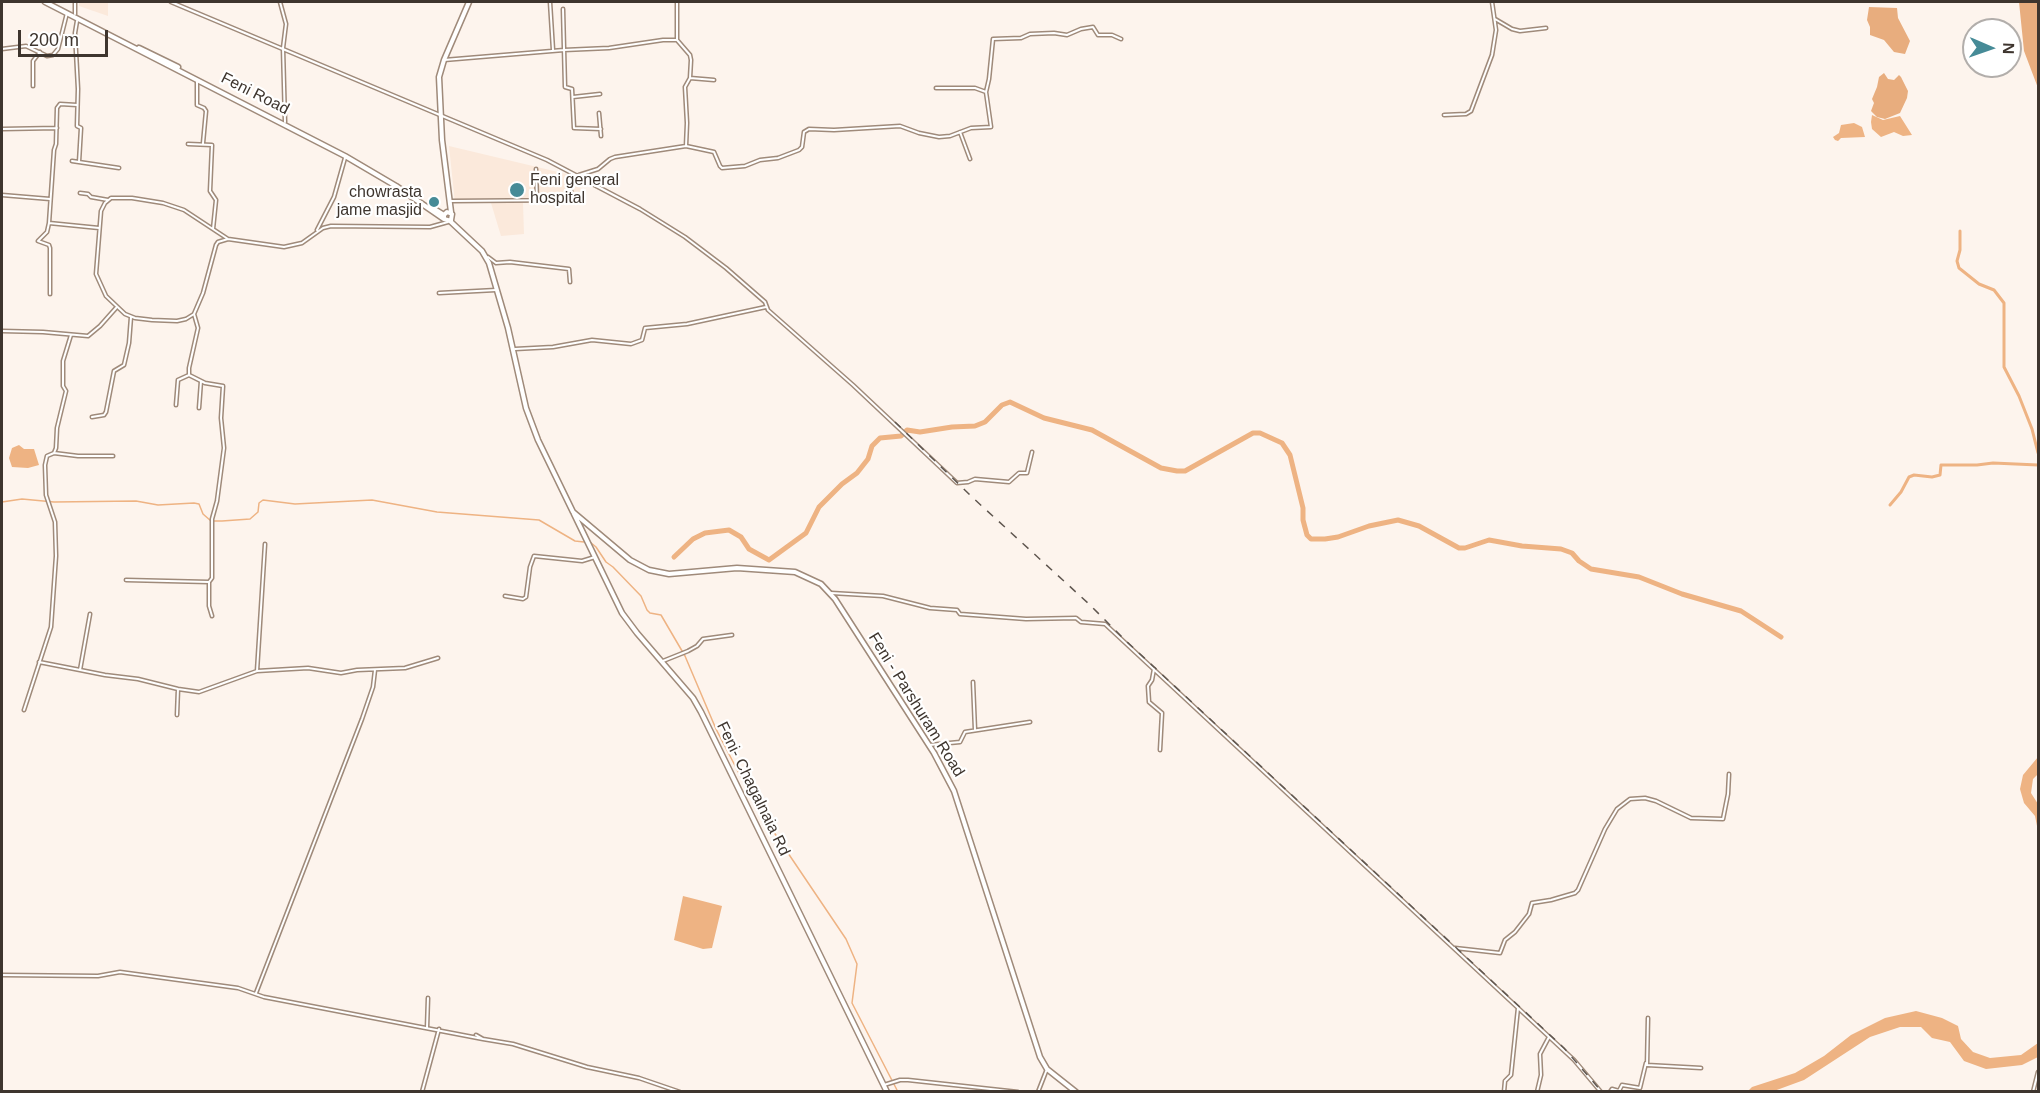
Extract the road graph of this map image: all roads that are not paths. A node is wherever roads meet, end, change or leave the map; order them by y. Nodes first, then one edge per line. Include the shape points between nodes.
1 (45, 2) edge
2 (51, 2) edge
3 (75, 2) edge
4 (171, 2) edge
5 (280, 2) edge
6 (469, 2) edge
7 (550, 2) edge
8 (676, 2) edge
9 (1492, 2) edge
10 (563, 9) dead end
11 (67, 13) junction
12 (76, 16) junction
13 (1495, 19) junction
14 (1546, 28) dead end
15 (1121, 39) dead end
16 (677, 40) junction
17 (2, 49) edge
18 (284, 50) junction
19 (564, 50) junction
20 (553, 51) junction
21 (40, 52) junction
22 (444, 60) junction
23 (690, 78) junction
24 (197, 80) junction
25 (714, 80) dead end
26 (33, 86) dead end
27 (936, 88) dead end
28 (986, 92) junction
29 (600, 94) dead end
30 (573, 97) junction
31 (77, 105) junction
32 (599, 113) dead end
33 (441, 114) junction
34 (1444, 116) dead end
35 (285, 122) junction
36 (57, 128) junction
37 (2, 129) edge
38 (601, 129) junction
39 (960, 132) junction
40 (601, 136) dead end
41 (203, 143) junction
42 (188, 144) dead end
43 (686, 146) junction
44 (345, 156) junction
45 (970, 159) dead end
46 (72, 161) dead end
47 (79, 162) junction
48 (118, 168) dead end
49 (536, 169) dead end
50 (578, 175) junction
51 (571, 191) dead end
52 (80, 193) dead end
53 (2, 195) edge
54 (50, 199) junction
55 (108, 200) junction
56 (537, 200) junction
57 (451, 201) junction
58 (451, 212) junction
59 (447, 220) junction
60 (49, 223) junction
61 (99, 228) junction
62 (213, 229) junction
63 (315, 233) junction
64 (228, 239) junction
65 (488, 257) junction
66 (570, 282) dead end
67 (499, 290) junction
68 (439, 293) dead end
69 (50, 294) dead end
70 (766, 307) junction
71 (116, 308) junction
72 (194, 314) junction
73 (131, 317) junction
74 (2, 331) edge
75 (71, 335) junction
76 (515, 349) junction
77 (189, 375) junction
78 (201, 381) junction
79 (176, 405) dead end
80 (199, 408) dead end
81 (92, 417) dead end
82 (1032, 452) dead end
83 (54, 453) junction
84 (113, 456) dead end
85 (573, 512) junction
86 (266, 543) dead end
87 (595, 557) junction
88 (126, 580) dead end
89 (209, 582) junction
90 (831, 593) junction
91 (505, 596) dead end
92 (90, 614) dead end
93 (213, 616) dead end
94 (732, 635) dead end
95 (438, 658) dead end
96 (39, 662) junction
97 (661, 662) junction
98 (1154, 669) junction
99 (80, 670) junction
100 (257, 670) junction
101 (375, 670) junction
102 (973, 682) dead end
103 (178, 689) junction
104 (24, 710) dead end
105 (177, 715) dead end
106 (1030, 722) dead end
107 (975, 730) junction
108 (929, 745) junction
109 (1160, 750) dead end
110 (1729, 774) dead end
111 (1454, 948) junction
112 (2, 975) edge
113 (255, 995) junction
114 (428, 998) dead end
115 (1518, 1008) junction
116 (1648, 1018) dead end
117 (427, 1028) junction
118 (439, 1029) junction
119 (476, 1035) dead end
120 (1549, 1037) junction
121 (483, 1038) junction
122 (1646, 1063) junction
123 (1701, 1068) dead end
124 (1047, 1070) junction
125 (2038, 1072) edge
126 (884, 1086) junction
127 (422, 1092) edge
128 (680, 1092) edge
129 (886, 1092) edge
130 (1018, 1092) edge
131 (1038, 1092) edge
132 (1076, 1092) edge
133 (1504, 1092) edge
134 (1537, 1092) edge
135 (1601, 1092) edge
136 (1610, 1092) edge
137 (2033, 1092) edge

1 - 11 main road
2 - 12 main road, Feni Road
3 - 12 street
4 - 18 street
5 - 18 street via 286,24
6 - 22 main road
7 - 20 street
8 - 16 street
9 - 13 street
10 - 19 street
11 - 12 main road
11 - 21 street via 56,53 47,56
12 - 24 main road
12 - 31 street
12 - 35 main road, Feni Road
13 - 14 street via 1520,31
13 - 34 street via 1492,55 1471,111
15 - 28 street via 1098,35 1094,27 1067,35 993,39
16 - 19 street
16 - 23 street via 691,57
17 - 21 street via 26,46
18 - 33 street
18 - 35 street
19 - 20 street
19 - 30 street via 565,87 572,89
20 - 22 street
21 - 26 street via 33,61
22 - 33 main road via 439,77
23 - 25 street
23 - 43 street via 685,87
24 - 41 street via 197,105 206,111
24 - 44 main road
27 - 28 street via 975,88
28 - 39 street via 991,127
29 - 30 street
30 - 38 street via 575,129
31 - 36 street via 58,106
31 - 47 street via 77,126 81,128
32 - 38 street
33 - 50 street
33 - 57 main road
35 - 59 main road, Feni Road via 362,163
36 - 37 street
36 - 54 street
38 - 40 street
39 - 43 street via 939,137 900,126 809,129 804,132 799,150 750,165 724,168 714,152
39 - 45 street
41 - 42 street
41 - 62 street via 212,145 210,191 216,200
43 - 50 street via 615,157 598,169
44 - 59 main road
44 - 63 street via 334,197
46 - 47 street
47 - 48 street
49 - 56 street
50 - 70 street via 685,237 734,275
51 - 56 street via 568,201
52 - 55 street
53 - 54 street
54 - 60 street
55 - 61 street
55 - 62 street via 120,197 163,202
56 - 57 street
57 - 58 main road
58 - 59 main road via 447,212
58 - 59 main road via 453,217
59 - 63 street via 430,226 331,226
59 - 65 main road, Feni Road
59 - 67 main road via 486,256
60 - 61 street
60 - 69 street via 38,241 50,248
61 - 71 street via 96,274
62 - 64 street
63 - 64 street via 302,243 284,247
64 - 72 street via 216,245
65 - 66 street via 496,263 568,269
65 - 76 main road, Feni Road
67 - 68 street
67 - 85 main road via 526,408
70 - 76 street via 687,324 645,328 642,340 631,345 592,340
70 - 82 street via 957,483 975,479 1009,482 1019,473 1027,472
71 - 73 street
71 - 75 street via 91,334
72 - 73 street via 177,321
72 - 77 street via 198,328
73 - 81 street via 124,365 114,371 106,412
74 - 75 street
75 - 83 street via 63,361 66,391
76 - 85 main road, Feni Road via 527,409
77 - 78 street
77 - 79 street via 177,380
78 - 80 street
78 - 89 street via 224,388 224,448 212,519 213,569
83 - 84 street
83 - 96 street via 47,456 45,465 46,495 55,522 53,609
85 - 87 main road, Feni- Chagalnaia Rd
85 - 90 main road, Feni - Parshuram Road via 630,560 649,570 669,574 737,568 795,572
86 - 100 street
87 - 91 street via 582,561 534,556 526,597
87 - 97 main road, Feni- Chagalnaia Rd via 622,613
88 - 89 street
89 - 93 street
90 - 98 street via 884,596 930,608 957,610 960,614 1026,620 1076,618 1102,623
90 - 108 main road, Feni - Parshuram Road
92 - 99 street
94 - 97 street via 703,639 688,651
95 - 101 street via 405,668
96 - 99 street
96 - 104 street
97 - 126 main road, Feni- Chagalnaia Rd via 702,712
98 - 109 street via 1148,686 1149,702 1162,713
98 - 111 street
99 - 103 street via 138,678
100 - 101 street
100 - 103 street via 199,692
101 - 113 street via 362,719
102 - 107 street
103 - 105 street
106 - 107 street
107 - 108 street via 964,732 960,742
108 - 124 main road, Feni - Parshuram Road via 954,791
110 - 111 street via 1723,819 1690,818 1656,801 1630,799 1617,809 1605,828 1578,890 1532,903 1529,914 1505,940 1500,953
111 - 115 street
112 - 113 street via 98,976 120,972 238,988
113 - 117 street
114 - 117 street
115 - 120 street
115 - 133 street via 1511,1076 1505,1081
116 - 122 street
117 - 118 street
118 - 121 street
118 - 127 street
119 - 121 street
120 - 134 street via 1540,1054
120 - 135 street
121 - 128 street
122 - 123 street via 1652,1067
122 - 136 street via 1640,1088 1622,1085 1619,1091
124 - 131 street
124 - 132 main road, Feni - Parshuram Road
125 - 137 street
126 - 129 main road, Feni- Chagalnaia Rd
126 - 130 street via 908,1080

